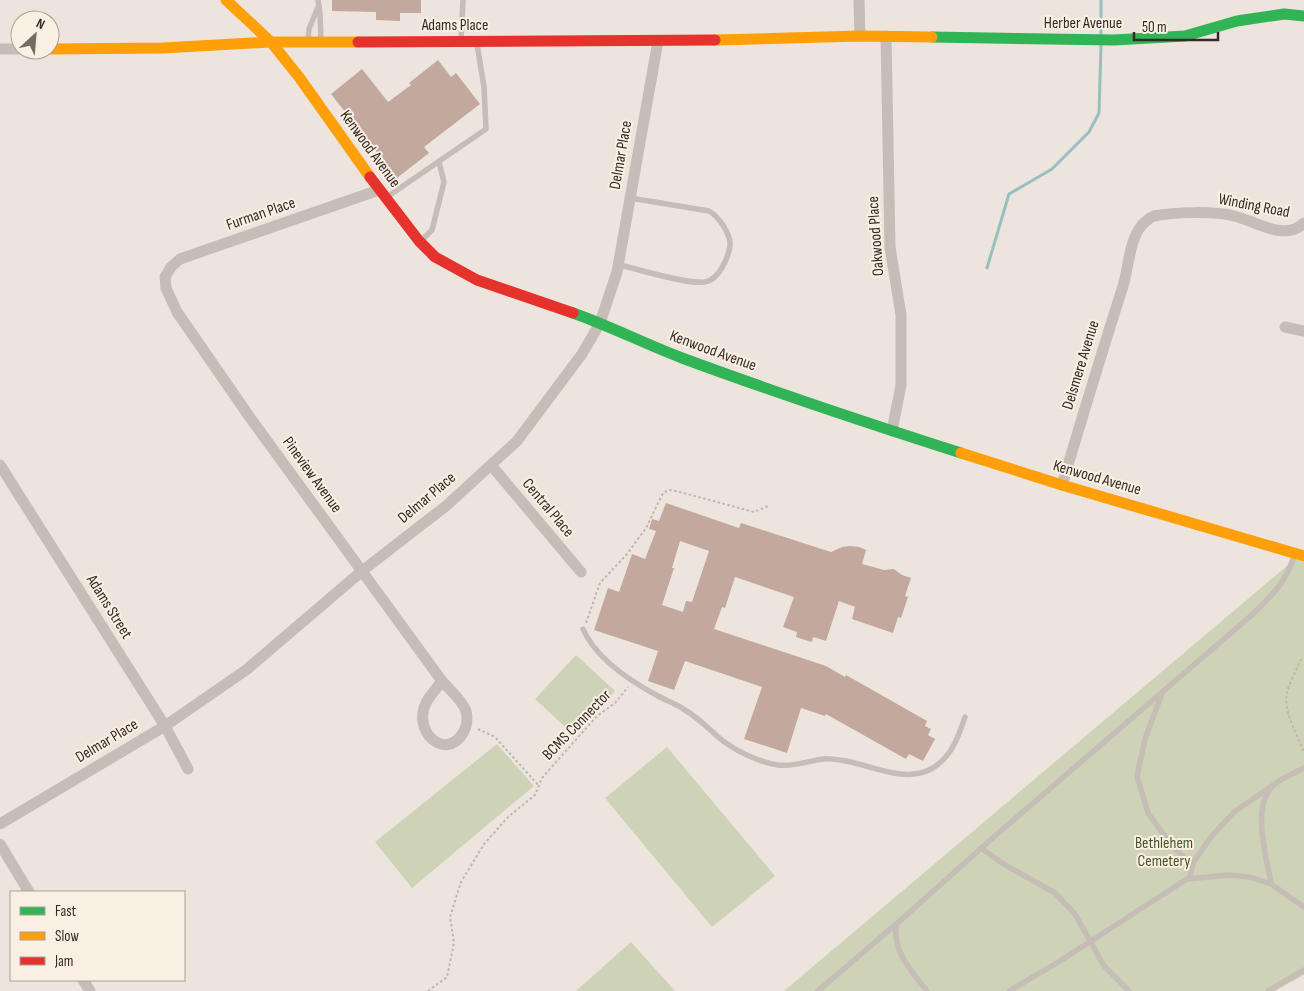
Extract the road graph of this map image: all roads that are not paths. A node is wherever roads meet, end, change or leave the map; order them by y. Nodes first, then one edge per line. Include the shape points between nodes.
1 (226, 0) edge
2 (318, 0) edge
3 (463, 0) edge
4 (859, 0) edge
5 (318, 7) junction
6 (1304, 16) edge
7 (249, 21) junction
8 (860, 36) junction
9 (886, 36) junction
10 (658, 41) junction
11 (271, 42) junction
12 (308, 42) junction
13 (321, 42) junction
14 (461, 42) junction
15 (477, 42) junction
16 (225, 44) junction
17 (60, 49) edge
18 (439, 162) junction
19 (382, 194) junction
20 (630, 198) junction
21 (1304, 223) edge
22 (420, 242) junction
23 (1130, 255) joint
24 (619, 265) junction
25 (165, 283) joint
26 (600, 324) junction
27 (1285, 327) dead end
28 (1304, 331) edge
29 (892, 431) junction
30 (0, 465) edge
31 (491, 465) junction
32 (1062, 485) junction
33 (1299, 555) edge
34 (362, 571) junction
35 (581, 572) dead end
36 (583, 629) road end
37 (442, 681) junction
38 (1163, 691) junction
39 (965, 717) dead end
40 (165, 726) junction
41 (1304, 768) edge
42 (188, 769) dead end
43 (1275, 784) junction
44 (0, 824) edge
45 (0, 844) edge
46 (981, 848) junction
47 (1193, 863) junction
48 (1190, 878) junction
49 (1271, 884) junction
50 (28, 891) edge
51 (1304, 907) edge
52 (896, 925) junction
53 (1090, 942) junction
54 (1304, 970) edge
55 (818, 991) edge
56 (927, 991) edge
57 (1009, 991) edge
58 (1129, 991) edge
59 (1268, 991) edge

1 - 7 street, Kenwood Avenue
2 - 5 lane
3 - 14 lane
4 - 8 street
5 - 12 lane
5 - 13 lane
6 - 9 street, Herber Avenue via 1273,15 1165,38
7 - 11 street, Kenwood Avenue
7 - 16 street via 237,36
8 - 9 street, Herber Avenue
8 - 10 street, Adams Place
9 - 29 street, Oakwood Place via 890,247 901,315 901,385
10 - 15 street, Adams Place
10 - 20 street, Delmar Place
11 - 12 street, Adams Place
11 - 16 street, Adams Place
11 - 19 street, Kenwood Avenue
12 - 13 street, Adams Place
13 - 14 street, Adams Place
14 - 15 street, Adams Place
15 - 18 lane via 486,129
16 - 17 street, Adams Place
18 - 19 lane
18 - 22 lane via 444,182 432,230
19 - 22 street, Kenwood Avenue
19 - 25 street, Furman Place via 180,260 171,267
20 - 24 street, Delmar Place
20 - 24 lane via 708,211 723,224 730,244 722,268 713,279 705,282
21 - 23 street, Winding Road via 1285,232 1225,214 1152,217 1142,225
22 - 26 street, Kenwood Avenue via 435,256 477,280
23 - 32 street, Delsmere Avenue
24 - 26 street, Delmar Place
25 - 34 street, Pineview Avenue via 177,312
26 - 29 street, Kenwood Avenue via 680,357
26 - 31 street, Delmar Place via 582,354 517,441
27 - 28 street
29 - 32 street, Kenwood Avenue
30 - 40 street, Adams Street
31 - 34 street, Delmar Place via 446,506
31 - 35 street, Central Place
32 - 33 street, Kenwood Avenue
33 - 38 lane via 1280,586 1253,614
34 - 37 street, Pineview Avenue
34 - 40 street, Delmar Place via 246,670
36 - 39 lane via 589,642 608,662 634,681 704,722 718,737 740,751 778,765 800,765 825,759 915,774 930,770 949,754
37 - 37 street, Pineview Avenue via 426,702 422,718 424,728 433,740 455,743 466,728 466,712
38 - 46 lane
38 - 47 lane via 1145,739 1137,776 1148,813 1169,842
40 - 42 street, Adams Street
40 - 44 street, Delmar Place
41 - 43 lane
43 - 47 lane via 1234,812
43 - 49 lane via 1262,812
45 - 50 street
46 - 52 lane
46 - 53 lane via 1055,893 1075,914
47 - 48 lane
48 - 49 lane via 1229,875
48 - 53 lane
49 - 51 lane
52 - 55 lane
52 - 56 lane via 895,939 904,959
53 - 57 lane
53 - 58 lane via 1104,966
54 - 59 lane

